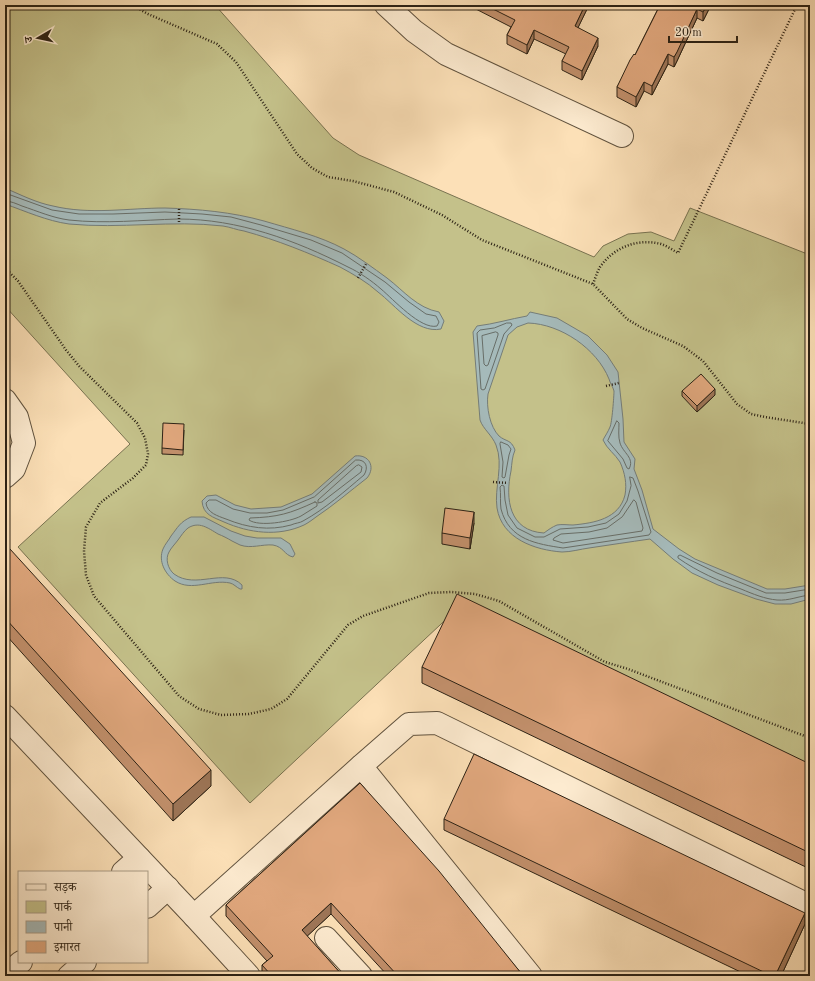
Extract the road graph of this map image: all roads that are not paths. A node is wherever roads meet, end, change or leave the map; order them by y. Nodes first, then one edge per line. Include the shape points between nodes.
1 (387, 5) edge
2 (622, 136) dead end
3 (5, 400) edge
4 (5, 477) edge
5 (5, 716) edge
6 (361, 766) junction
7 (139, 858) junction
8 (124, 871) edge
9 (168, 888) junction
10 (148, 906) edge
11 (810, 906) edge
12 (194, 916) junction
13 (326, 938) dead end
14 (19, 963) edge
15 (5, 976) edge
16 (249, 976) edge
17 (361, 976) edge
18 (530, 976) edge

1 - 2 street via 414,31 446,54
3 - 4 street via 18,417 24,443 14,468
5 - 7 street
6 - 11 street via 409,724 438,723
6 - 12 street
6 - 18 street
7 - 8 street
7 - 9 street
9 - 10 street
9 - 12 street
12 - 16 street
13 - 17 street
14 - 15 street

